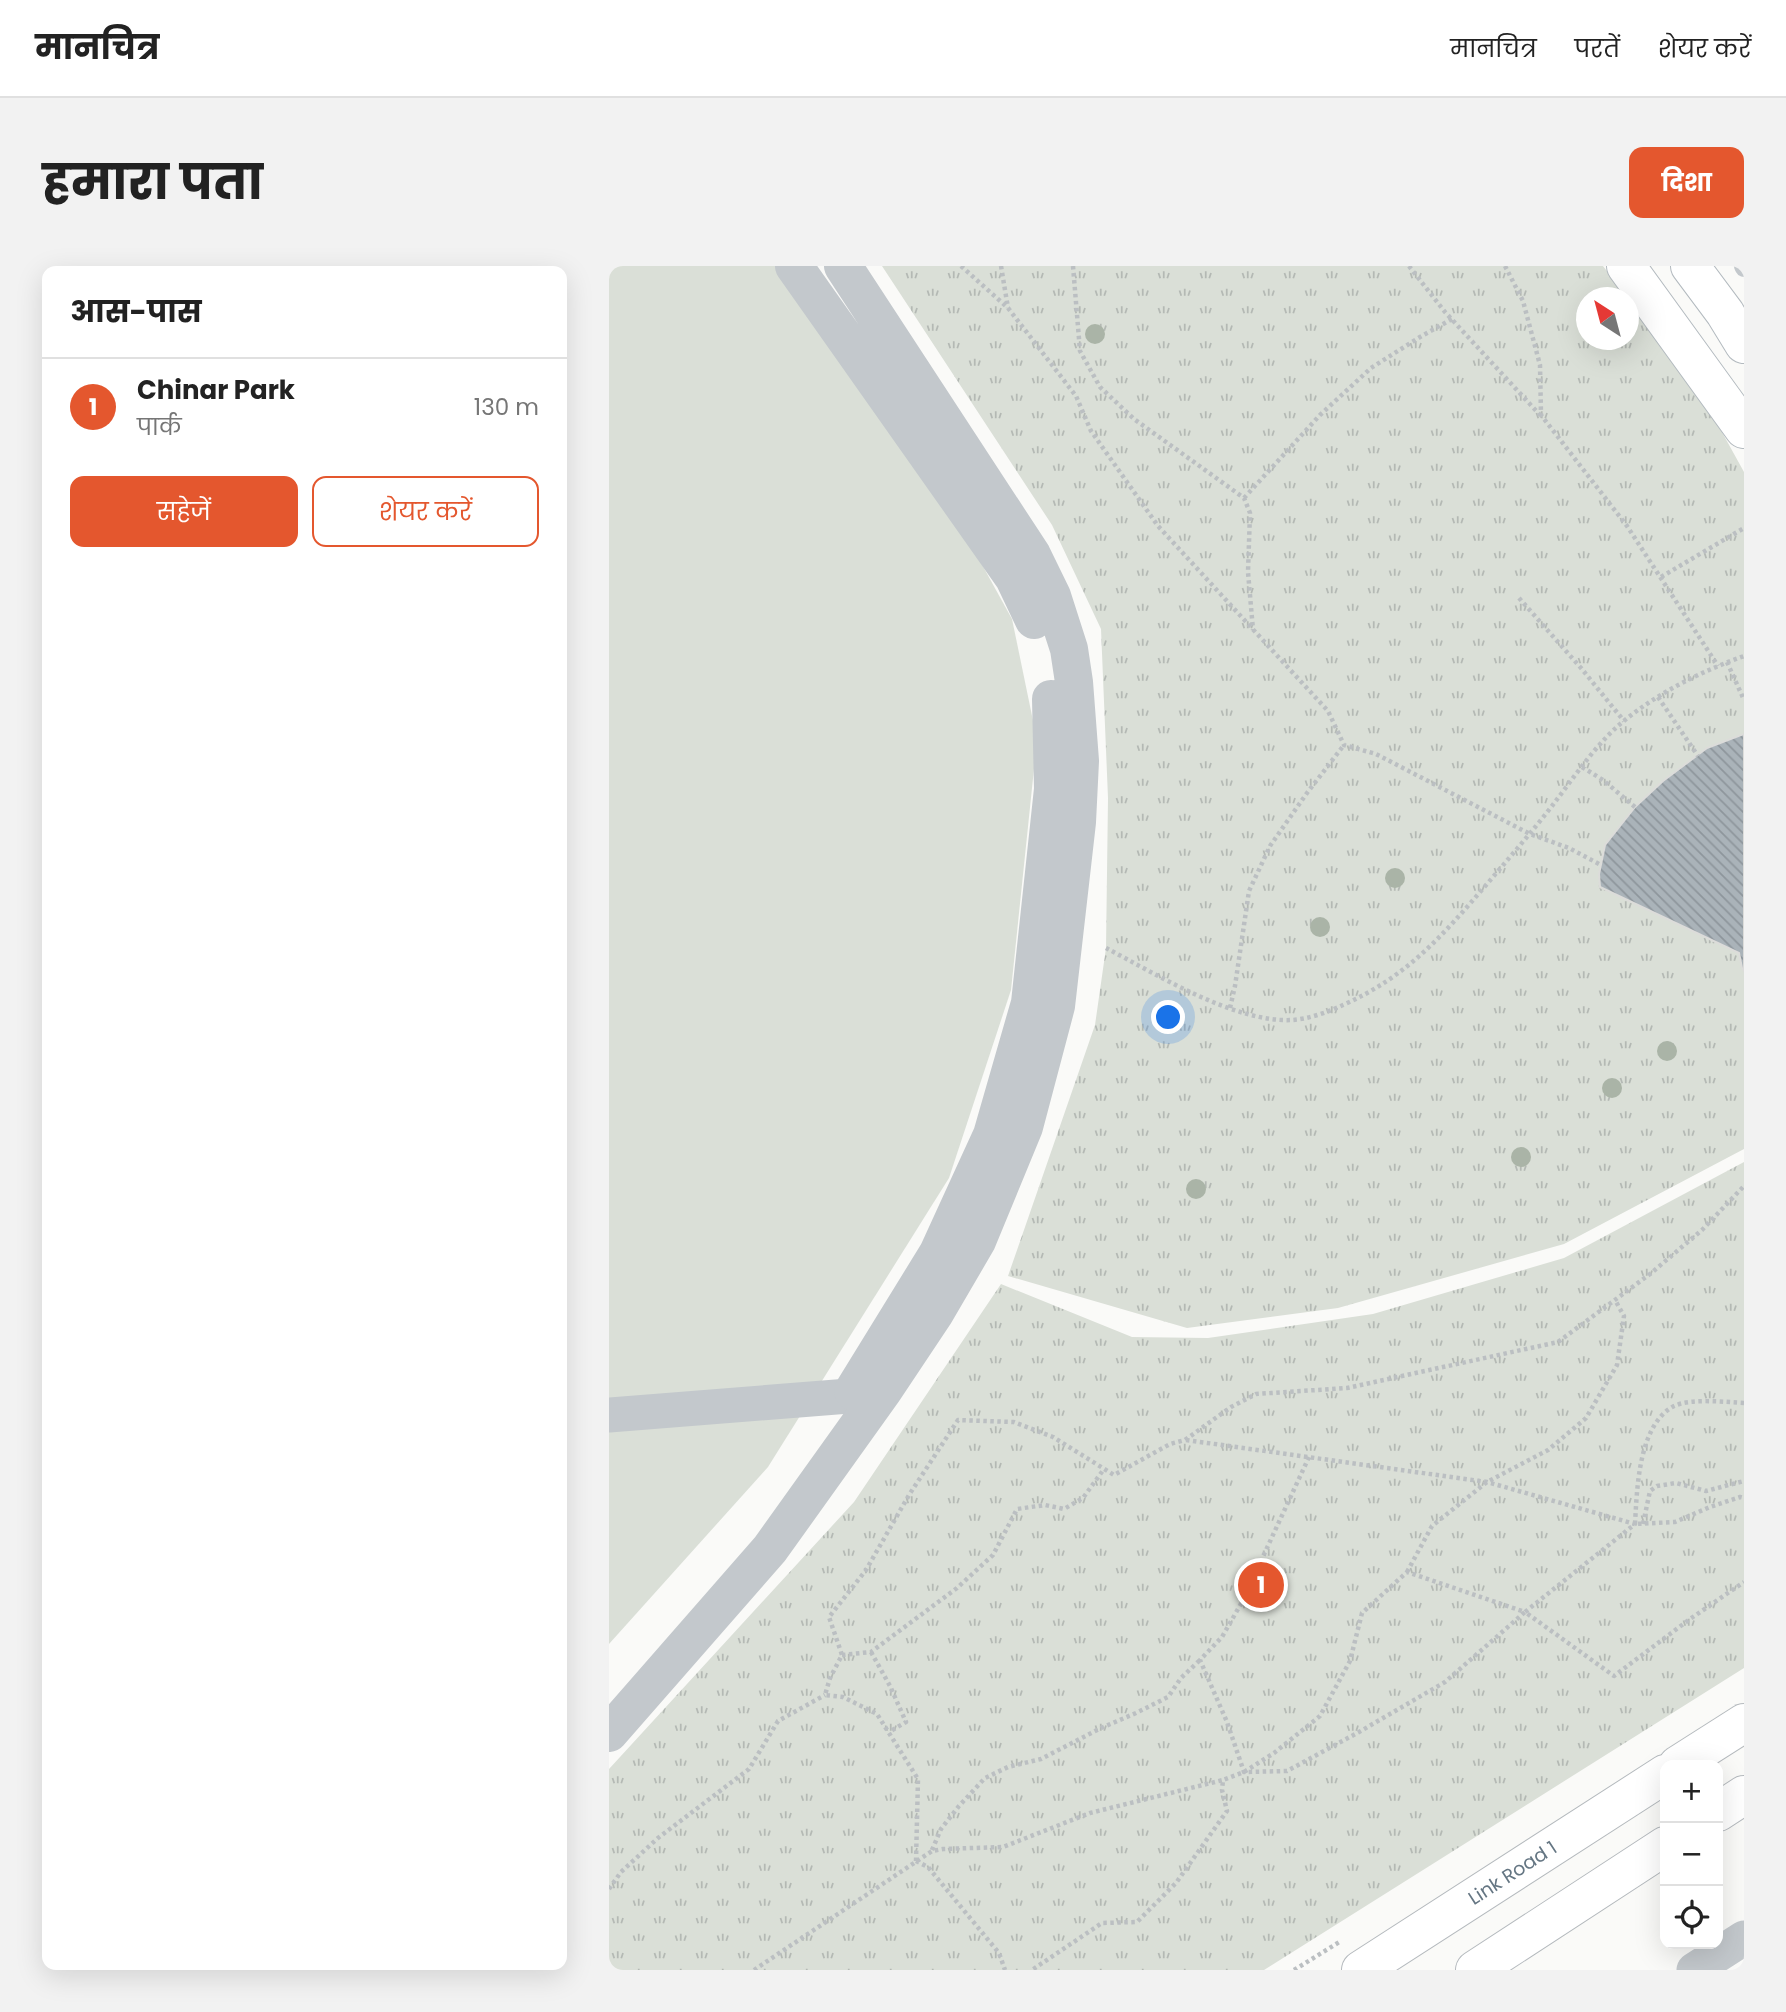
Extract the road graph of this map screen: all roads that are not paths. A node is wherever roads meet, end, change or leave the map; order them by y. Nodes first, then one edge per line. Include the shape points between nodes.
1 (794, 266) edge
2 (843, 266) edge
3 (1626, 266) edge
4 (1690, 266) edge
5 (1744, 344) edge
6 (1744, 429) edge
7 (849, 1396) junction
8 (609, 1415) edge
9 (609, 1695) edge
10 (1744, 1723) edge
11 (609, 1732) edge
12 (1686, 1760) edge
13 (1660, 1777) edge
14 (1744, 1795) edge
15 (1723, 1809) edge
16 (1660, 1849) edge
17 (1744, 1938) edge
18 (1361, 1970) edge
19 (1475, 1970) edge
20 (1694, 1970) edge

1 - 7 street via 1014,578 1033,614 1051,703 1053,789 1030,1003 992,1135 938,1253
2 - 11 street via 1032,555 1052,596 1069,649 1080,761 1055,1006 1024,1127 977,1241 935,1313 770,1549
3 - 6 main road
4 - 5 main road
7 - 8 street
7 - 9 street via 767,1515
10 - 12 main road
13 - 18 main road, Link Road 1
14 - 15 main road
16 - 19 main road
17 - 20 street

